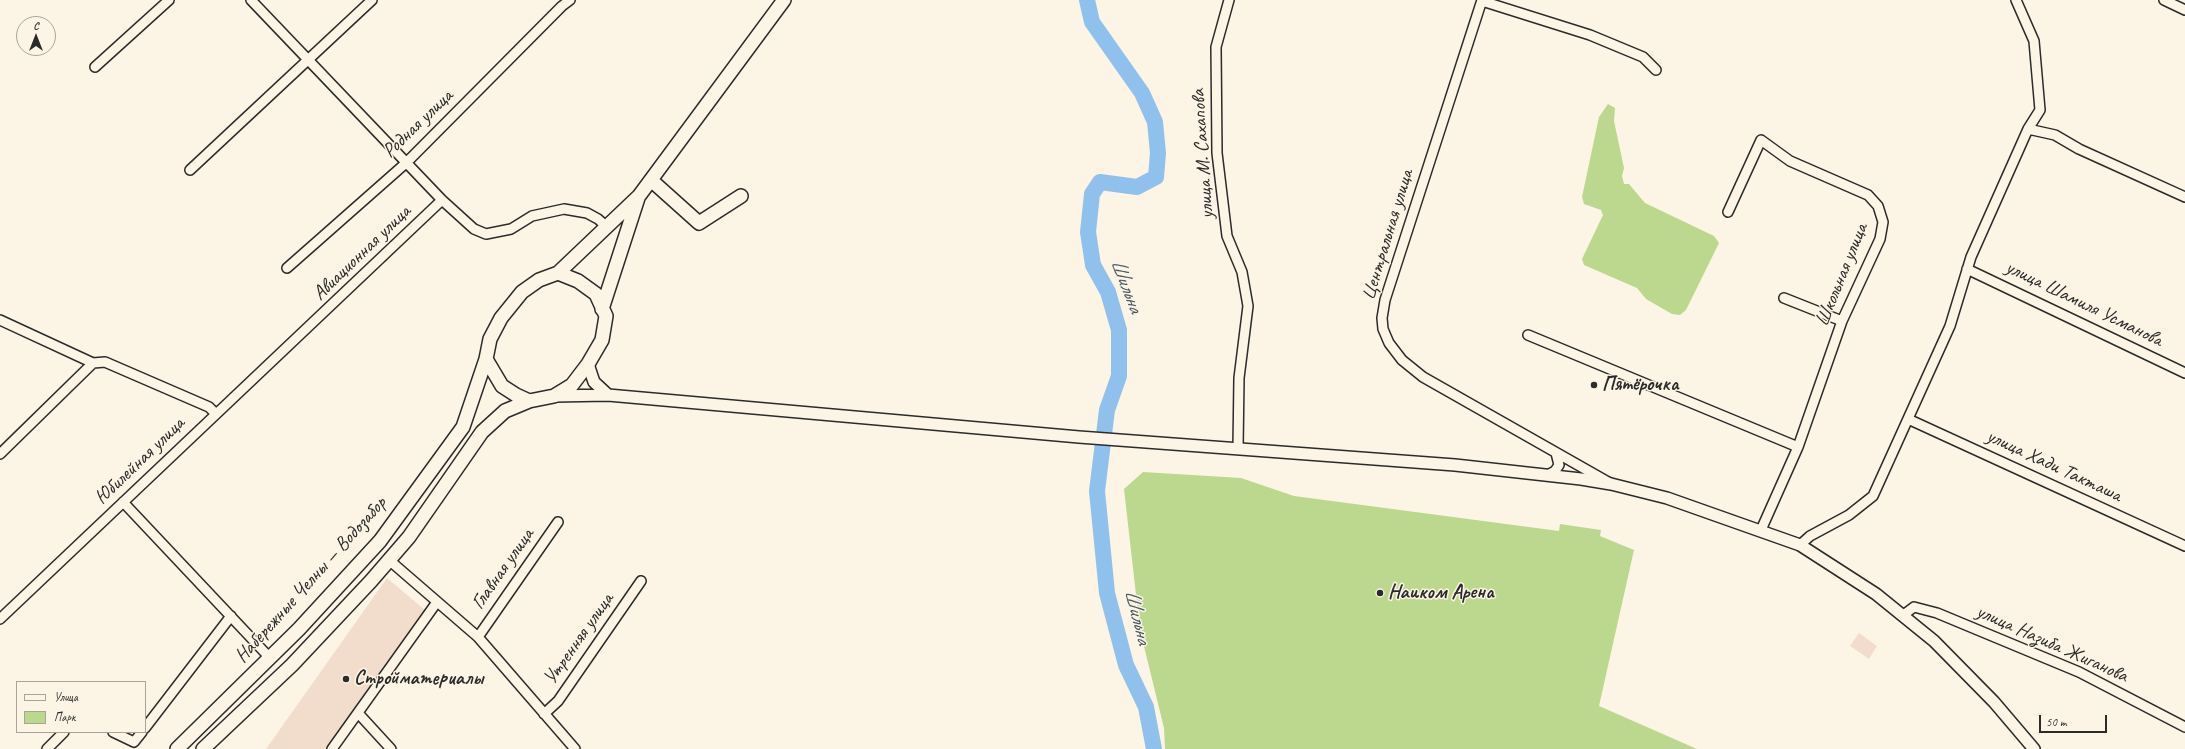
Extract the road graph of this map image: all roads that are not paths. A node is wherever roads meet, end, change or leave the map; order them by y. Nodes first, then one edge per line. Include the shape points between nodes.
1 (169, 0) edge
2 (250, 0) edge
3 (372, 0) edge
4 (570, 0) edge
5 (784, 0) edge
6 (1229, 0) edge
7 (2016, 0) edge
8 (2164, 0) edge
9 (1482, 1) edge
10 (2185, 10) edge
11 (310, 60) junction
12 (95, 67) dead end
13 (1656, 70) dead end
14 (2028, 130) junction
15 (406, 162) junction
16 (190, 170) dead end
17 (651, 180) junction
18 (639, 196) junction
19 (741, 196) dead end
20 (2185, 197) edge
21 (442, 200) junction
22 (1728, 212) dead end
23 (607, 227) junction
24 (287, 268) dead end
25 (1967, 269) junction
26 (558, 273) junction
27 (1784, 298) dead end
28 (602, 309) junction
29 (0, 320) edge
30 (1842, 321) junction
31 (306, 331) joint
32 (1528, 335) dead end
33 (486, 360) junction
34 (93, 363) junction
35 (588, 364) junction
36 (2185, 373) edge
37 (608, 395) junction
38 (554, 396) junction
39 (529, 401) junction
40 (216, 414) junction
41 (1908, 419) junction
42 (1798, 447) junction
43 (1238, 448) junction
44 (1556, 453) junction
45 (0, 454) edge
46 (1548, 475) junction
47 (1611, 484) junction
48 (123, 502) junction
49 (558, 522) dead end
50 (1761, 530) junction
51 (1800, 545) junction
52 (2185, 546) edge
53 (389, 560) junction
54 (641, 581) dead end
55 (437, 602) junction
56 (230, 616) junction
57 (1902, 616) junction
58 (0, 619) edge
59 (478, 637) junction
60 (270, 658) junction
61 (358, 713) junction
62 (544, 714) junction
63 (146, 727) edge
64 (2185, 727) edge
65 (63, 733) edge
66 (115, 733) edge
67 (141, 733) edge
68 (47, 749) edge
69 (177, 749) edge
70 (203, 749) edge
71 (332, 749) edge
72 (391, 749) edge
73 (574, 749) edge
74 (2034, 749) edge

1 - 12 street
2 - 11 street
3 - 11 street
4 - 15 street, Родная улица
5 - 17 main road, Набережные Челны — Водозабор
6 - 43 street, улица М. Сахапова via 1216,47 1217,153 1227,236 1242,272 1248,306 1239,378
7 - 14 street via 2034,41 2040,110
8 - 10 street
9 - 13 street via 1590,35 1643,57
9 - 44 street, Центральная улица via 1385,300 1383,329 1389,343 1402,360 1423,376
11 - 15 street
11 - 16 street
14 - 20 street via 2055,135 2079,149
14 - 25 street
15 - 21 street
15 - 24 street, Родная улица
17 - 18 main road, Набережные Челны — Водозабор
17 - 19 main road via 700,223
18 - 23 main road, Набережные Челны — Водозабор
18 - 28 main road, Набережные Челны — Водозабор
21 - 23 street via 474,229 486,234 512,229 532,216 564,209 587,213
21 - 31 street, Авиационная улица
22 - 30 street, Школьная улица via 1761,140 1790,161 1868,195 1878,206 1883,222 1880,239
23 - 26 main road, Набережные Челны — Водозабор
25 - 36 street, улица Шамиля Усманова
25 - 41 street via 1950,326
26 - 28 main road, Набережные Челны — Водозабор via 578,281 596,294
26 - 33 main road, Набережные Челны — Водозабор via 539,280 522,292 501,318 490,339
27 - 30 street
28 - 35 main road, Набережные Челны — Водозабор via 606,316 602,340
29 - 34 street
30 - 42 street, Школьная улица
31 - 40 street, Юбилейная улица
32 - 42 street
33 - 39 main road via 502,386
33 - 60 main road, Набережные Челны — Водозабор via 463,427 380,541
34 - 40 street via 105,362 209,407
34 - 45 street
35 - 37 street via 594,382
35 - 38 main road, Набережные Челны — Водозабор via 572,385
37 - 38 street
37 - 43 street via 1079,437
38 - 39 main road, Набережные Челны — Водозабор
39 - 53 main road, Набережные Челны — Водозабор via 505,411 482,432 409,538
40 - 48 street, Юбилейная улица
41 - 51 street via 1873,496 1849,515 1810,536
41 - 52 street, улица Хади Такташа
42 - 50 street, Школьная улица
43 - 46 street
44 - 46 street via 1558,465 1555,471
44 - 47 street, Центральная улица
46 - 47 street
47 - 50 street via 1667,498
48 - 56 street
48 - 58 street, Юбилейная улица
49 - 59 street, Главная улица
50 - 51 street
51 - 57 street via 1876,594
53 - 55 street
53 - 70 main road, Набережные Челны — Водозабор via 292,665
54 - 62 street, Утренняя улица via 558,701
55 - 59 street
55 - 61 street, Главная улица
56 - 60 street
56 - 63 street
57 - 64 street, улица Назиба Жиганова via 1914,607 1937,613 2079,672
57 - 74 street via 1934,641 1994,702
59 - 62 street
60 - 69 main road, Набережные Челны — Водозабор
61 - 71 street, Главная улица
61 - 72 street
62 - 73 street
65 - 68 street
66 - 67 street via 134,742

